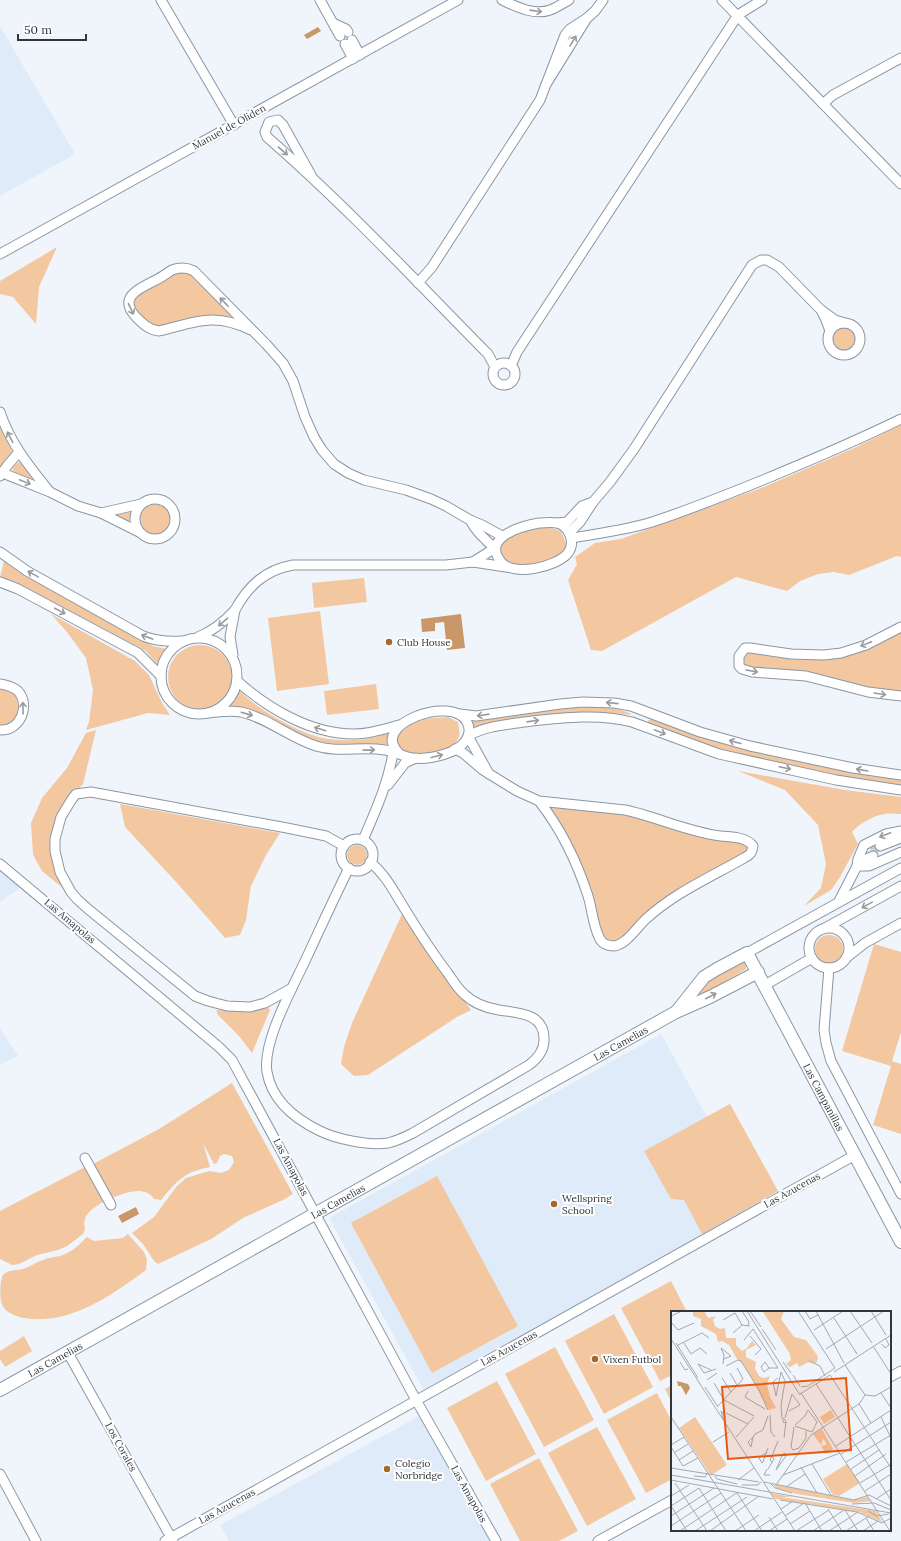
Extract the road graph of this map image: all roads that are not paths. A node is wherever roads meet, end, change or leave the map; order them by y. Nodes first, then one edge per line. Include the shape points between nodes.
1 (161, 0) edge
2 (320, 0) edge
3 (458, 0) edge
4 (502, 0) edge
5 (569, 0) edge
6 (603, 0) edge
7 (762, 0) edge
8 (722, 1) edge
9 (738, 17) junction
10 (357, 57) junction
11 (901, 58) edge
12 (823, 104) junction
13 (234, 125) junction
14 (311, 175) junction
15 (901, 184) edge
16 (0, 254) edge
17 (418, 283) junction
18 (821, 310) junction
19 (845, 323) junction
20 (251, 330) junction
21 (830, 332) junction
22 (511, 366) junction
23 (495, 367) junction
24 (0, 412) edge
25 (901, 419) edge
26 (19, 452) junction
27 (1, 473) edge
28 (50, 492) junction
29 (593, 502) junction
30 (141, 504) junction
31 (102, 513) junction
32 (470, 520) junction
33 (558, 523) junction
34 (140, 533) junction
35 (570, 535) junction
36 (502, 536) junction
37 (495, 548) junction
38 (0, 552) edge
39 (473, 562) junction
40 (0, 563) edge
41 (506, 567) junction
42 (0, 582) edge
43 (235, 610) junction
44 (901, 627) edge
45 (196, 638) junction
46 (185, 640) junction
47 (234, 659) junction
48 (161, 676) junction
49 (237, 681) junction
50 (0, 684) edge
51 (901, 696) edge
52 (645, 710) junction
53 (208, 713) junction
54 (460, 714) junction
55 (640, 724) junction
56 (399, 726) junction
57 (0, 730) edge
58 (468, 736) junction
59 (455, 749) junction
60 (396, 750) junction
61 (416, 758) junction
62 (489, 774) junction
63 (901, 775) edge
64 (901, 790) edge
65 (382, 794) junction
66 (539, 801) junction
67 (901, 831) edge
68 (901, 838) edge
69 (363, 840) junction
70 (901, 843) edge
71 (344, 846) junction
72 (901, 852) edge
73 (872, 854) tunnel mouth
74 (370, 862) junction
75 (861, 863) junction
76 (0, 864) edge
77 (349, 868) junction
78 (901, 868) edge
79 (901, 886) edge
80 (839, 902) junction
81 (901, 923) edge
82 (823, 929) junction
83 (747, 953) junction
84 (812, 958) junction
85 (846, 958) junction
86 (829, 968) junction
87 (758, 972) junction
88 (765, 985) junction
89 (293, 988) junction
90 (676, 1012) junction
91 (855, 1155) junction
92 (85, 1158) dead end
93 (901, 1194) edge
94 (111, 1205) dead end
95 (316, 1213) junction
96 (901, 1242) edge
97 (68, 1352) junction
98 (901, 1371) edge
99 (891, 1376) edge
100 (0, 1390) edge
101 (416, 1400) junction
102 (0, 1474) edge
103 (671, 1501) edge
104 (170, 1540) edge
105 (36, 1541) edge
106 (496, 1541) edge
107 (598, 1541) edge

1 - 13 street
2 - 10 street via 333,23 346,29 346,38
3 - 10 street, Manuel de Oliden
4 -> 5 street via 520,8 542,12
6 - 17 street via 586,18 540,100 432,267
7 - 9 street
8 - 9 street
9 - 12 street
9 - 22 street via 517,352
10 - 13 street, Manuel de Oliden
11 - 12 street via 834,95
12 - 15 street
13 - 16 street, Manuel de Oliden
14 -> 14 street via 283,125 278,120 269,122 265,132 267,137
14 - 17 street
17 - 23 street via 488,354
18 - 19 street via 835,320
18 - 21 street
18 - 29 street via 774,263 761,260 752,265 634,449
19 - 21 street via 836,325
19 - 21 street via 859,331 861,342 855,352 845,356 834,352 828,343
20 -> 20 street via 199,275 189,268 178,267 136,290 128,303 131,312 155,331 208,320 232,322
20 - 32 street via 283,363 293,381 314,437 334,464 364,480 401,488 431,499
22 - 23 street via 504,363
22 - 23 street via 514,376 511,382 504,385 495,380
26 -> 24 street via 5,428
25 - 35 street via 827,454 686,510 606,533
26 - 27 street
26 - 28 street
27 -> 28 street
28 - 31 street via 78,506
29 - 33 street via 582,506 567,522
29 - 35 street
30 - 31 street
30 - 34 street via 135,515
30 - 34 street via 159,499 170,505 175,517 173,530 164,538 151,539
31 - 34 street
32 - 36 street
32 - 37 street via 473,527
33 - 35 street via 563,525
33 - 36 street via 526,525
35 - 41 street via 571,548 560,559 548,565 525,569
36 - 37 street
37 - 39 street
37 - 41 street via 498,558
38 - 40 street
46 -> 38 street via 169,642 143,636 26,571
39 - 41 street
39 - 43 street via 283,567 257,580
42 -> 48 street via 18,589 138,654
43 -> 45 street via 214,629
43 - 47 street via 230,637
44 -> 51 street via 866,645 841,653 791,654 745,648 738,661 742,669 752,672 806,676 868,692
45 - 46 street
45 - 47 street via 208,638 218,642
46 - 48 street via 168,654
47 - 49 street
48 - 53 street via 168,698 176,706 197,714
49 - 53 street via 228,701
56 -> 49 street via 355,734 326,731 292,718 264,702
57 -> 50 street via 18,723 24,708 18,691
52 -> 54 street via 614,703 583,702 476,716
52 - 55 street
63 -> 52 street via 853,768 750,746 700,732
53 -> 60 street via 236,711 251,715 304,742 330,750
54 - 56 street via 423,714
54 - 58 street via 468,727
58 -> 55 street via 496,726 582,717 619,719
55 -> 64 street via 719,754 844,781
56 - 60 street via 393,737
58 - 59 street
58 - 62 street
61 -> 59 street via 432,757
59 - 62 street
60 - 61 street via 409,758
60 - 65 street
61 - 65 street via 405,763
62 - 66 street
65 - 69 street
66 - 66 street via 571,855 587,895 599,937 609,946 621,944 658,909 752,851 753,846 746,840 693,831 639,813
67 -> 75 street via 886,834 864,845 858,859
68 - 70 street via 881,849
69 - 71 street via 352,840
69 - 74 street via 371,848
71 - 77 street via 341,854 345,866
71 - 89 street via 326,836 91,792 76,794 61,817 55,839 56,851 60,872 71,892 88,909 195,996 217,1005 238,1007 266,1003
72 - 75 street via 869,866
73 - 75 street
74 - 77 street via 361,870
74 - 89 street via 384,876 416,928 463,994 478,1004 525,1014 539,1023 543,1030 544,1047 539,1056 529,1065 442,1117 400,1139 375,1143 340,1138 326,1134 298,1119 276,1097 269,1081 266,1064 269,1046
75 - 80 street
76 - 95 street, Las Amapolas via 228,1056 237,1066
77 - 89 street
78 - 80 street, Las Camelias
79 -> 82 street
80 - 83 street, Las Camelias
81 - 85 street via 856,949
82 - 84 street via 812,938
82 - 85 street via 836,929 846,938 849,952
83 - 87 street, Las Campanillas
83 - 90 street, Las Camelias via 704,977
84 - 86 street via 822,967
84 - 88 street
85 - 86 street via 836,967
86 - 93 street via 824,1030 831,1061
87 - 88 street, Las Campanillas
90 -> 87 street, Las Camelias
88 - 91 street, Las Campanillas
90 - 95 street, Las Camelias
91 - 96 street, Las Campanillas
91 - 101 street, Las Azucenas
92 - 94 street
95 - 97 street, Las Camelias
95 - 101 street, Las Amapolas
97 - 100 street, Las Camelias
97 - 104 street, Los Corales
98 - 99 street
101 - 104 street, Las Azucenas
101 - 106 street, Las Amapolas
102 - 105 street
103 - 107 street

